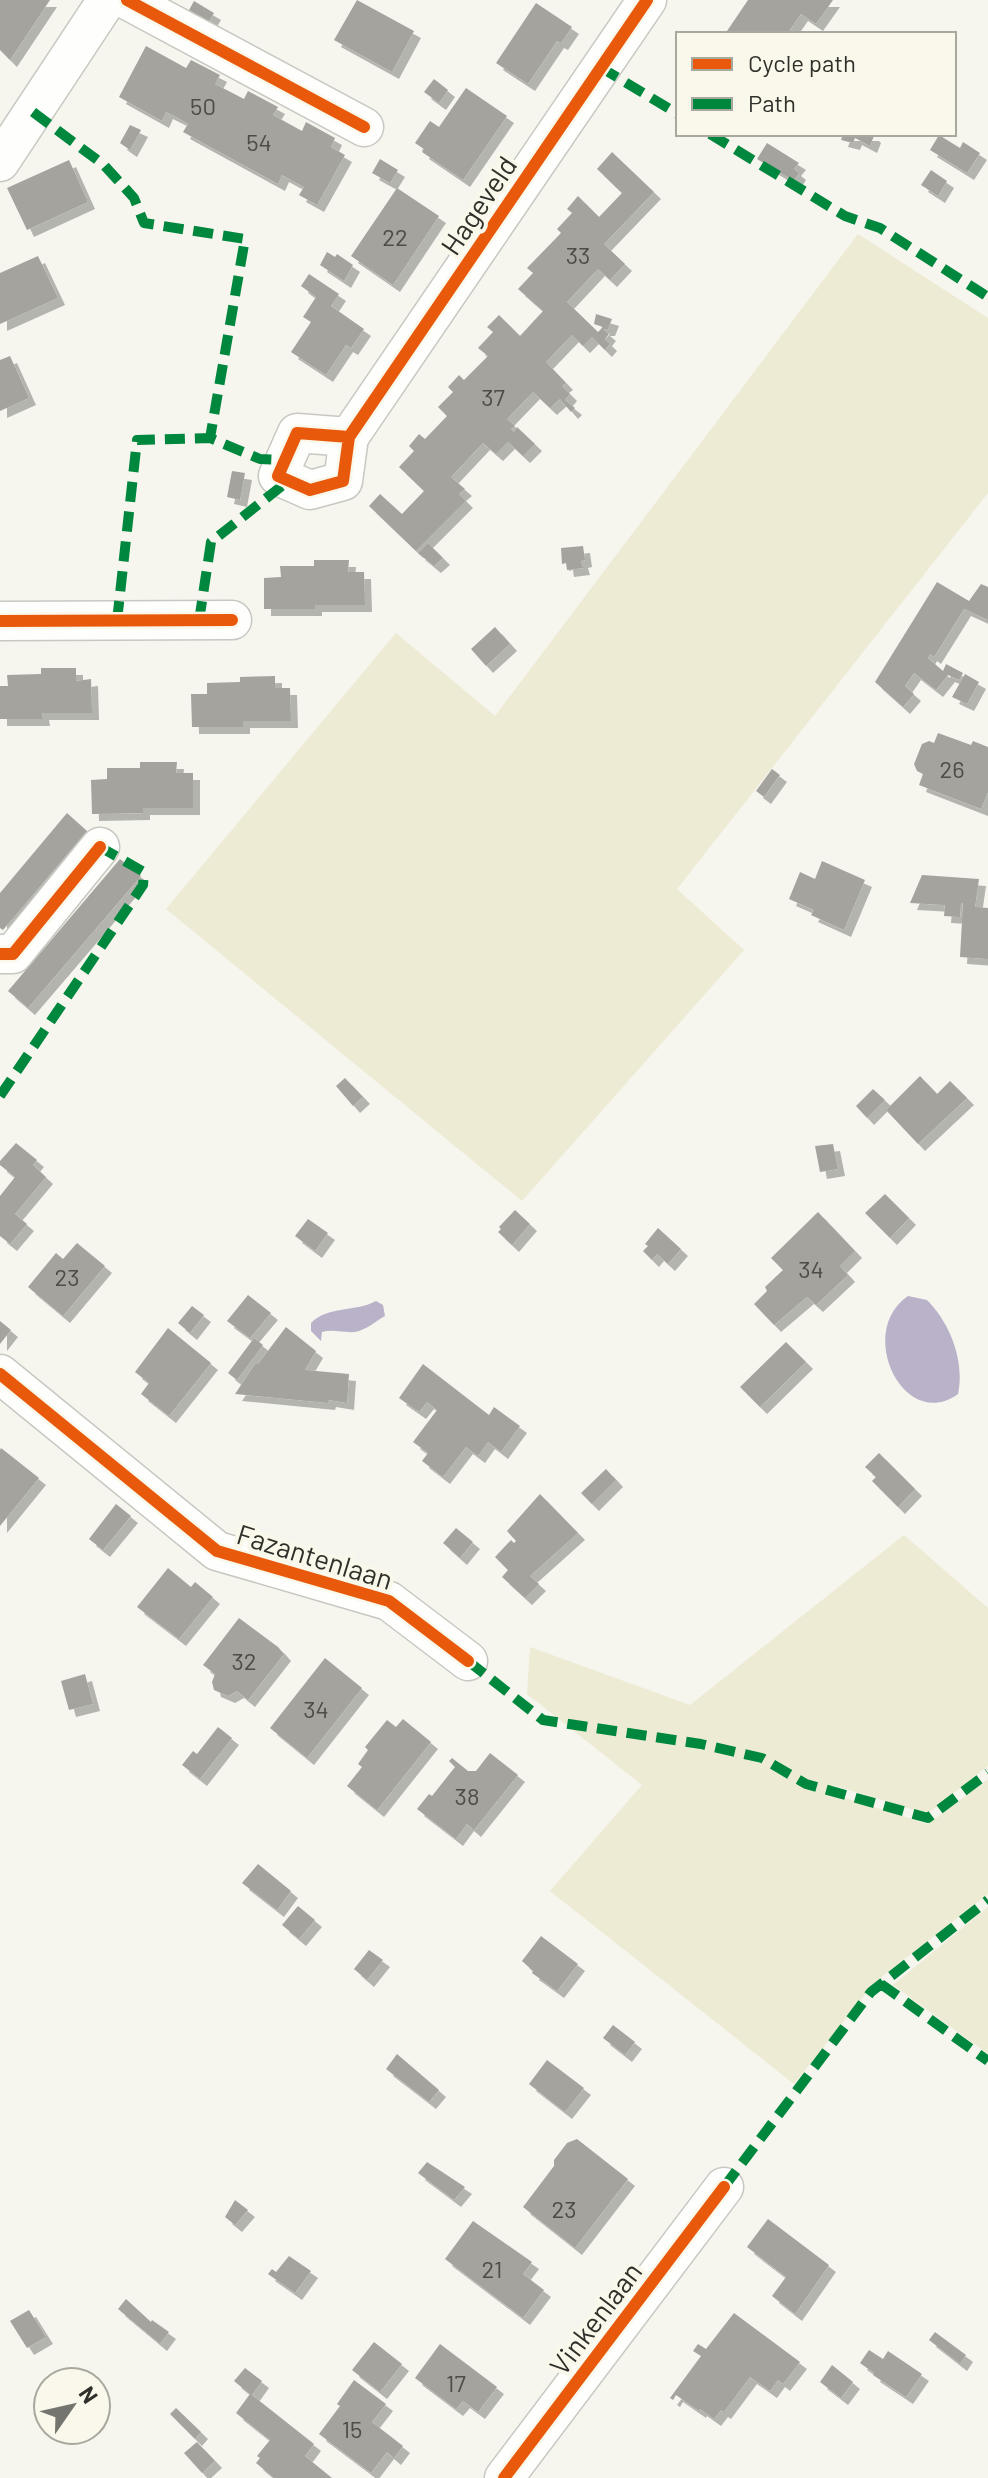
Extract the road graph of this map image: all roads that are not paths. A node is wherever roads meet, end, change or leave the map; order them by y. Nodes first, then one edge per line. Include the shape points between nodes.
1 (107, 0) edge
2 (127, 0) edge
3 (647, 0) edge
4 (364, 127) dead end
5 (0, 162) edge
6 (349, 437) dead end
7 (232, 620) dead end
8 (0, 621) edge
9 (100, 847) dead end
10 (0, 954) edge
11 (0, 1374) edge
12 (468, 1661) dead end
13 (724, 2187) dead end
14 (504, 2478) edge

1 - 5 street
2 - 4 street
3 - 6 street, Hageveld
7 - 8 street
9 - 10 street via 13,954
11 - 12 street, Fazantenlaan via 217,1551 389,1601
13 - 14 street, Vinkenlaan

